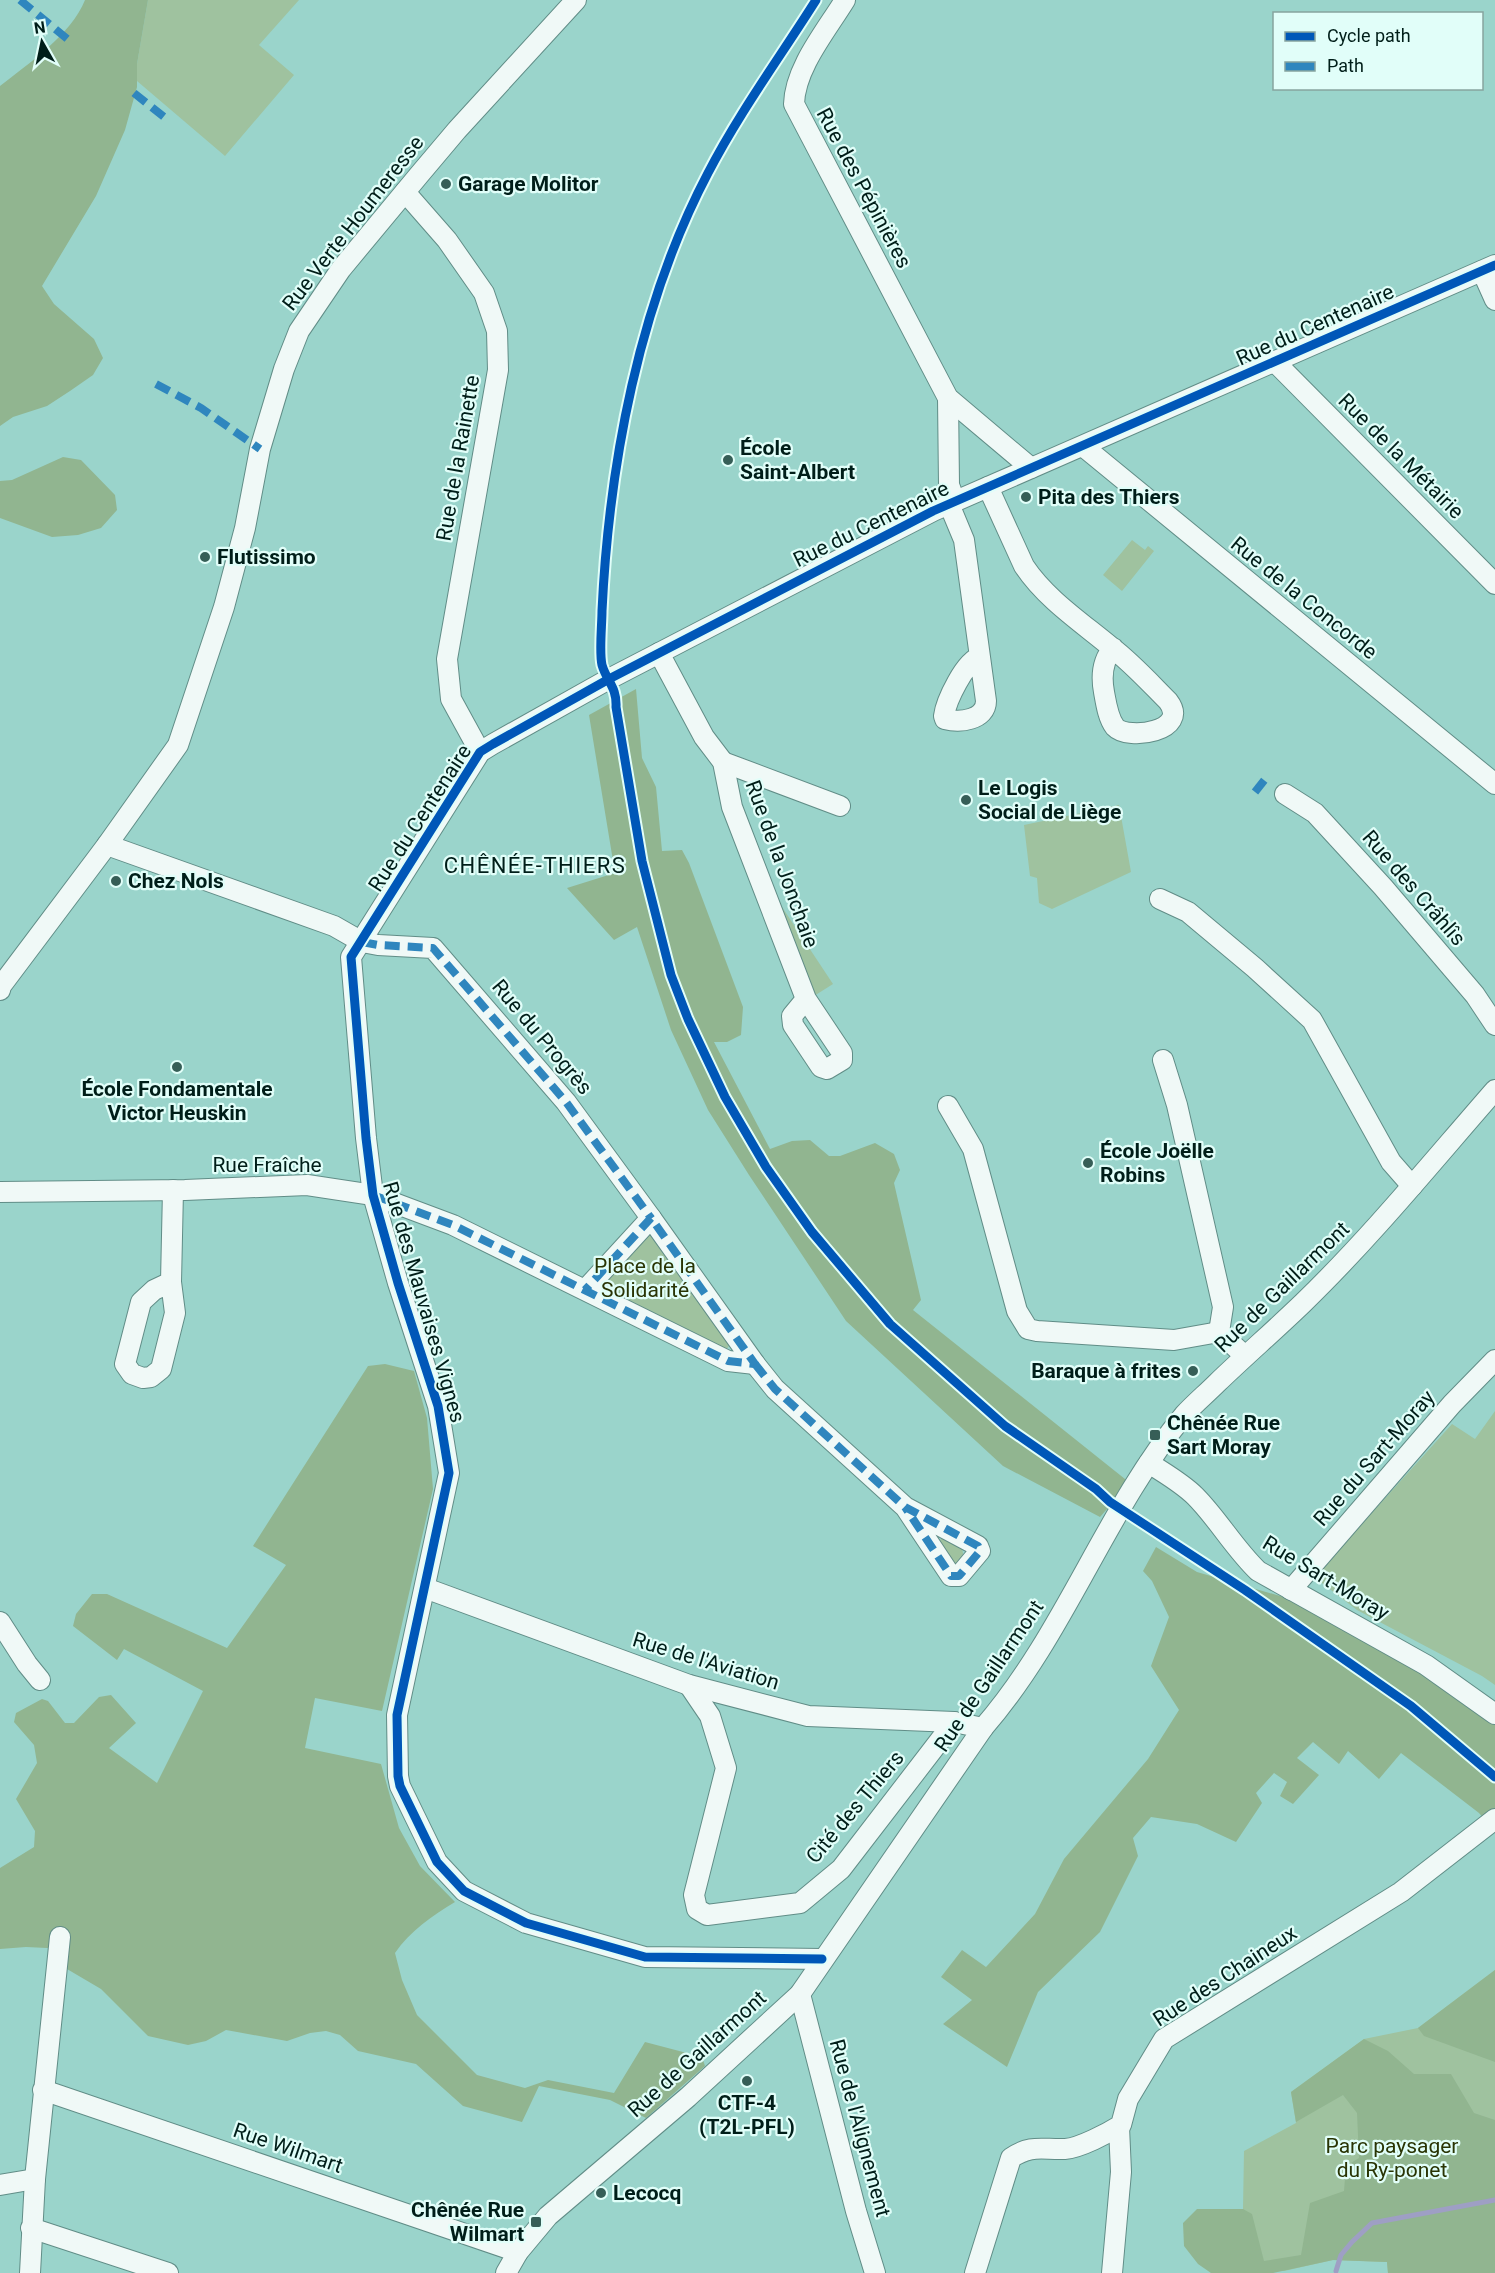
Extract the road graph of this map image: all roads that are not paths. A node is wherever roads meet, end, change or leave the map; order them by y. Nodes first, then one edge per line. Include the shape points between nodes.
1 (576, 0) edge
2 (845, 0) edge
3 (405, 192) junction
4 (1489, 268) edge
5 (1495, 300) edge
6 (1274, 361) junction
7 (948, 398) junction
8 (1084, 447) junction
9 (1031, 468) junction
10 (988, 487) junction
11 (952, 503) junction
12 (1495, 584) edge
13 (1113, 648) dead end
14 (659, 653) junction
15 (980, 657) dead end
16 (480, 752) junction
17 (723, 762) junction
18 (1495, 784) edge
19 (1285, 794) dead end
20 (840, 806) dead end
21 (107, 845) junction
22 (1160, 899) dead end
23 (362, 942) junction
24 (0, 987) edge
25 (806, 999) dead end
26 (1495, 1025) edge
27 (1163, 1060) dead end
28 (1495, 1090) edge
29 (948, 1106) dead end
30 (1412, 1186) junction
31 (173, 1190) junction
32 (0, 1192) edge
33 (373, 1195) junction
34 (651, 1218) junction
35 (171, 1282) dead end
36 (585, 1290) junction
37 (1219, 1332) junction
38 (1245, 1356) junction
39 (1495, 1360) edge
40 (755, 1364) junction
41 (1149, 1463) junction
42 (905, 1507) dead end
43 (425, 1588) junction
44 (1291, 1590) junction
45 (0, 1622) edge
46 (40, 1680) dead end
47 (689, 1685) junction
48 (1495, 1714) edge
49 (954, 1722) junction
50 (983, 1728) junction
51 (1491, 1823) edge
52 (60, 1937) dead end
53 (822, 1959) junction
54 (800, 1994) junction
55 (43, 2090) junction
56 (1119, 2127) junction
57 (35, 2179) junction
58 (0, 2185) edge
59 (31, 2228) junction
60 (518, 2252) junction
61 (30, 2273) edge
62 (168, 2273) edge
63 (506, 2273) edge
64 (875, 2273) edge
65 (975, 2273) edge
66 (1112, 2273) edge

1 - 3 street, Rue Verte Houmeresse
2 - 7 street, Rue des Pépinières via 801,71 794,104
3 - 16 street, Rue de la Rainette via 447,240 484,293 496,331 498,370 447,659 451,699
3 - 21 street, Rue Verte Houmeresse via 341,269 299,331 260,448 245,528 224,607 178,745
4 - 5 street
4 - 6 street, Rue du Centenaire
6 - 8 street, Rue du Centenaire
6 - 12 street, Rue de la Métairie
7 - 9 street, Rue des Pépinières
7 - 11 street, Rue des Pépinières
8 - 9 street, Rue du Centenaire
8 - 18 street, Rue de la Concorde
9 - 10 street, Rue du Centenaire
10 - 11 street, Rue du Centenaire
10 - 13 street via 1031,578
11 - 14 street, Rue du Centenaire
11 - 15 street, Rue des Pépinières via 964,540
14 - 16 street, Rue du Centenaire
14 - 17 street, Rue de la Jonchaie via 704,737
16 - 23 street, Rue du Centenaire
17 - 20 street
17 - 25 street, Rue de la Jonchaie via 732,807
19 - 26 street, Rue des Crâhlîs via 1316,813 1475,995
21 - 23 street via 334,926
21 - 24 street, Rue Verte Houmeresse
22 - 30 street via 1188,912 1312,1020 1391,1162
23 - 33 street, Rue des Mauvaises Vignes via 351,957
23 - 34 street, Rue du Progrès via 433,948 566,1102
27 - 37 street via 1178,1105 1223,1307
28 - 30 street, Rue de Gaillarmont
29 - 37 street via 973,1149 1017,1311 1028,1329 1174,1340
30 - 38 street, Rue de Gaillarmont via 1303,1303
31 - 32 street, Rue Fraîche
31 - 33 street, Rue Fraîche via 307,1185
31 - 35 street
33 - 36 street, Rue Fraîche via 453,1225
33 - 43 street, Rue des Mauvaises Vignes via 438,1406 449,1473
34 - 36 street
34 - 40 street
36 - 40 street via 728,1361
37 - 38 street
38 - 41 street, Rue de Gaillarmont via 1185,1414
39 - 44 street, Rue du Sart-Moray
40 - 42 street via 775,1389
41 - 44 street, Rue Sart-Moray via 1193,1494 1258,1571
41 - 50 street, Rue de Gaillarmont via 1061,1616
43 - 47 street, Rue de l'Aviation
43 - 53 street, Rue des Mauvaises Vignes via 397,1714 398,1776 436,1862 464,1891 526,1923 645,1957
44 - 48 street, Rue Sart-Moray via 1426,1665
45 - 46 street
47 - 49 street, Rue de l'Aviation via 808,1716
47 - 49 street, Cité des Thiers via 710,1716 726,1768 694,1895 697,1909 707,1915 800,1903 841,1869
49 - 50 street, Rue de l'Aviation
50 - 53 street, Rue de Gaillarmont
51 - 56 street, Rue des Chaineux via 1401,1892 1164,2039 1128,2099
52 - 55 street
53 - 54 street, Rue de Gaillarmont
54 - 60 street, Rue de Gaillarmont via 688,2097 548,2216
54 - 64 street, Rue de l'Alignement
55 - 57 street
55 - 60 street, Rue Wilmart
56 - 65 street via 1067,2149 1034,2148 1011,2158
56 - 66 street via 1121,2172
57 - 58 street
57 - 59 street
59 - 61 street
59 - 62 street
60 - 63 street, Rue de Gaillarmont

